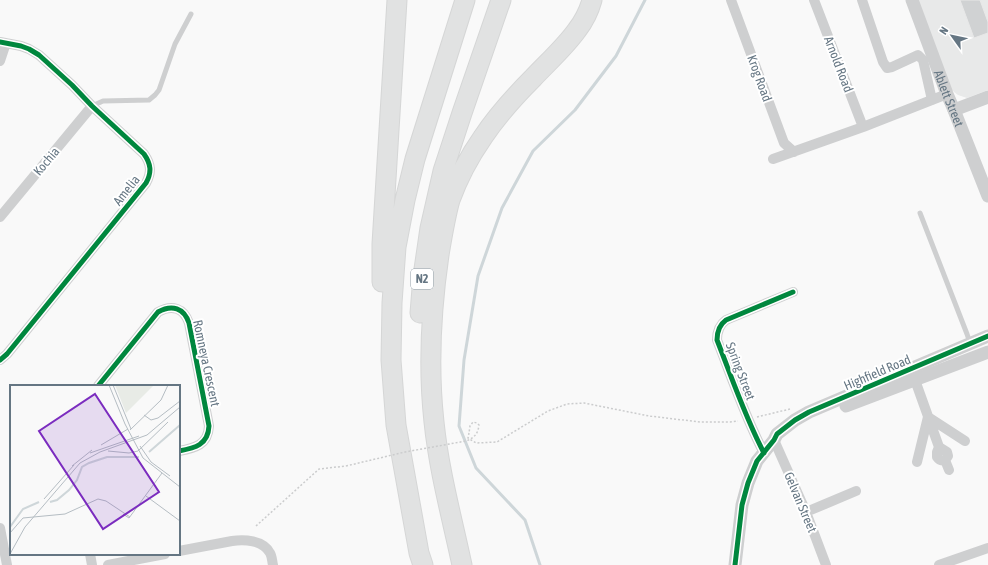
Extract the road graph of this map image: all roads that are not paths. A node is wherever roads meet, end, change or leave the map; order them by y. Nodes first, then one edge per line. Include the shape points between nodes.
1 (397, 0) edge
2 (466, 0) edge
3 (501, 0) edge
4 (592, 0) edge
5 (731, 0) edge
6 (814, 0) edge
7 (862, 0) edge
8 (912, 0) edge
9 (191, 14) dead end
10 (3, 43) edge
11 (0, 61) edge
12 (947, 94) junction
13 (988, 97) edge
14 (932, 100) junction
15 (92, 106) junction
16 (954, 110) junction
17 (863, 127) junction
18 (794, 152) junction
19 (773, 159) dead end
20 (988, 196) edge
21 (920, 213) dead end
22 (0, 217) edge
23 (793, 292) dead end
24 (988, 336) edge
25 (970, 344) junction
26 (988, 352) edge
27 (0, 360) edge
28 (915, 380) junction
29 (99, 385) edge
30 (928, 417) junction
31 (777, 437) junction
32 (965, 441) dead end
33 (180, 451) edge
34 (764, 452) junction
35 (917, 462) dead end
36 (949, 470) dead end
37 (856, 491) dead end
38 (806, 512) junction
39 (0, 528) edge
40 (988, 548) edge
41 (180, 551) edge
42 (90, 555) edge
43 (160, 555) edge
44 (421, 559) edge
45 (7, 565) edge
46 (92, 565) edge
47 (108, 565) edge
48 (273, 565) edge
49 (456, 565) edge
50 (462, 565) edge
51 (735, 565) edge
52 (826, 565) edge
53 (939, 565) edge

1 - 44 highway via 382,244 382,358 388,422 399,477
2 - 44 highway, N2 via 415,159 396,254 392,303 391,360 396,425
3 - 49 highway, N2 via 443,172 422,276 419,378 423,423 433,479
4 - 50 highway via 578,30 483,136 459,178 450,202 436,277 431,379 442,475
5 - 18 street, Krog Road via 784,143
6 - 17 street, Arnold Road
7 - 14 street via 886,68 918,55 923,60
8 - 12 street, Ablett Street
9 - 15 lane via 175,44 155,95 148,100 103,100
10 - 11 street
10 - 15 street, Amelia via 29,49 39,55
12 - 14 street
12 - 16 street, Ablett Street
13 - 16 street
14 - 17 street
15 - 22 street, Kochia
15 - 27 street, Amelia via 144,154 149,163 149,178
16 - 20 street, Ablett Street
17 - 18 street
18 - 19 street
21 - 25 lane
23 - 34 street, Spring Street via 726,320 717,334 748,419
24 - 25 street, Highfield Road
25 - 31 street, Highfield Road via 809,412 795,420
26 - 28 street, Highfield Road
28 - 30 street
28 - 31 street, Highfield Road via 812,418
29 - 33 street, Romneya Crescent via 158,312 173,307 184,313 189,323 209,432 202,443
30 - 32 street
30 - 35 street
30 - 36 street via 939,447 937,457 945,460
31 - 34 street
31 - 38 street, Gelvan Street
34 - 51 street via 757,461 742,505
37 - 38 street
38 - 52 street, Gelvan Street
39 - 45 street
40 - 53 street
41 - 48 street via 241,540 255,542 269,551
42 - 46 street
43 - 47 street

